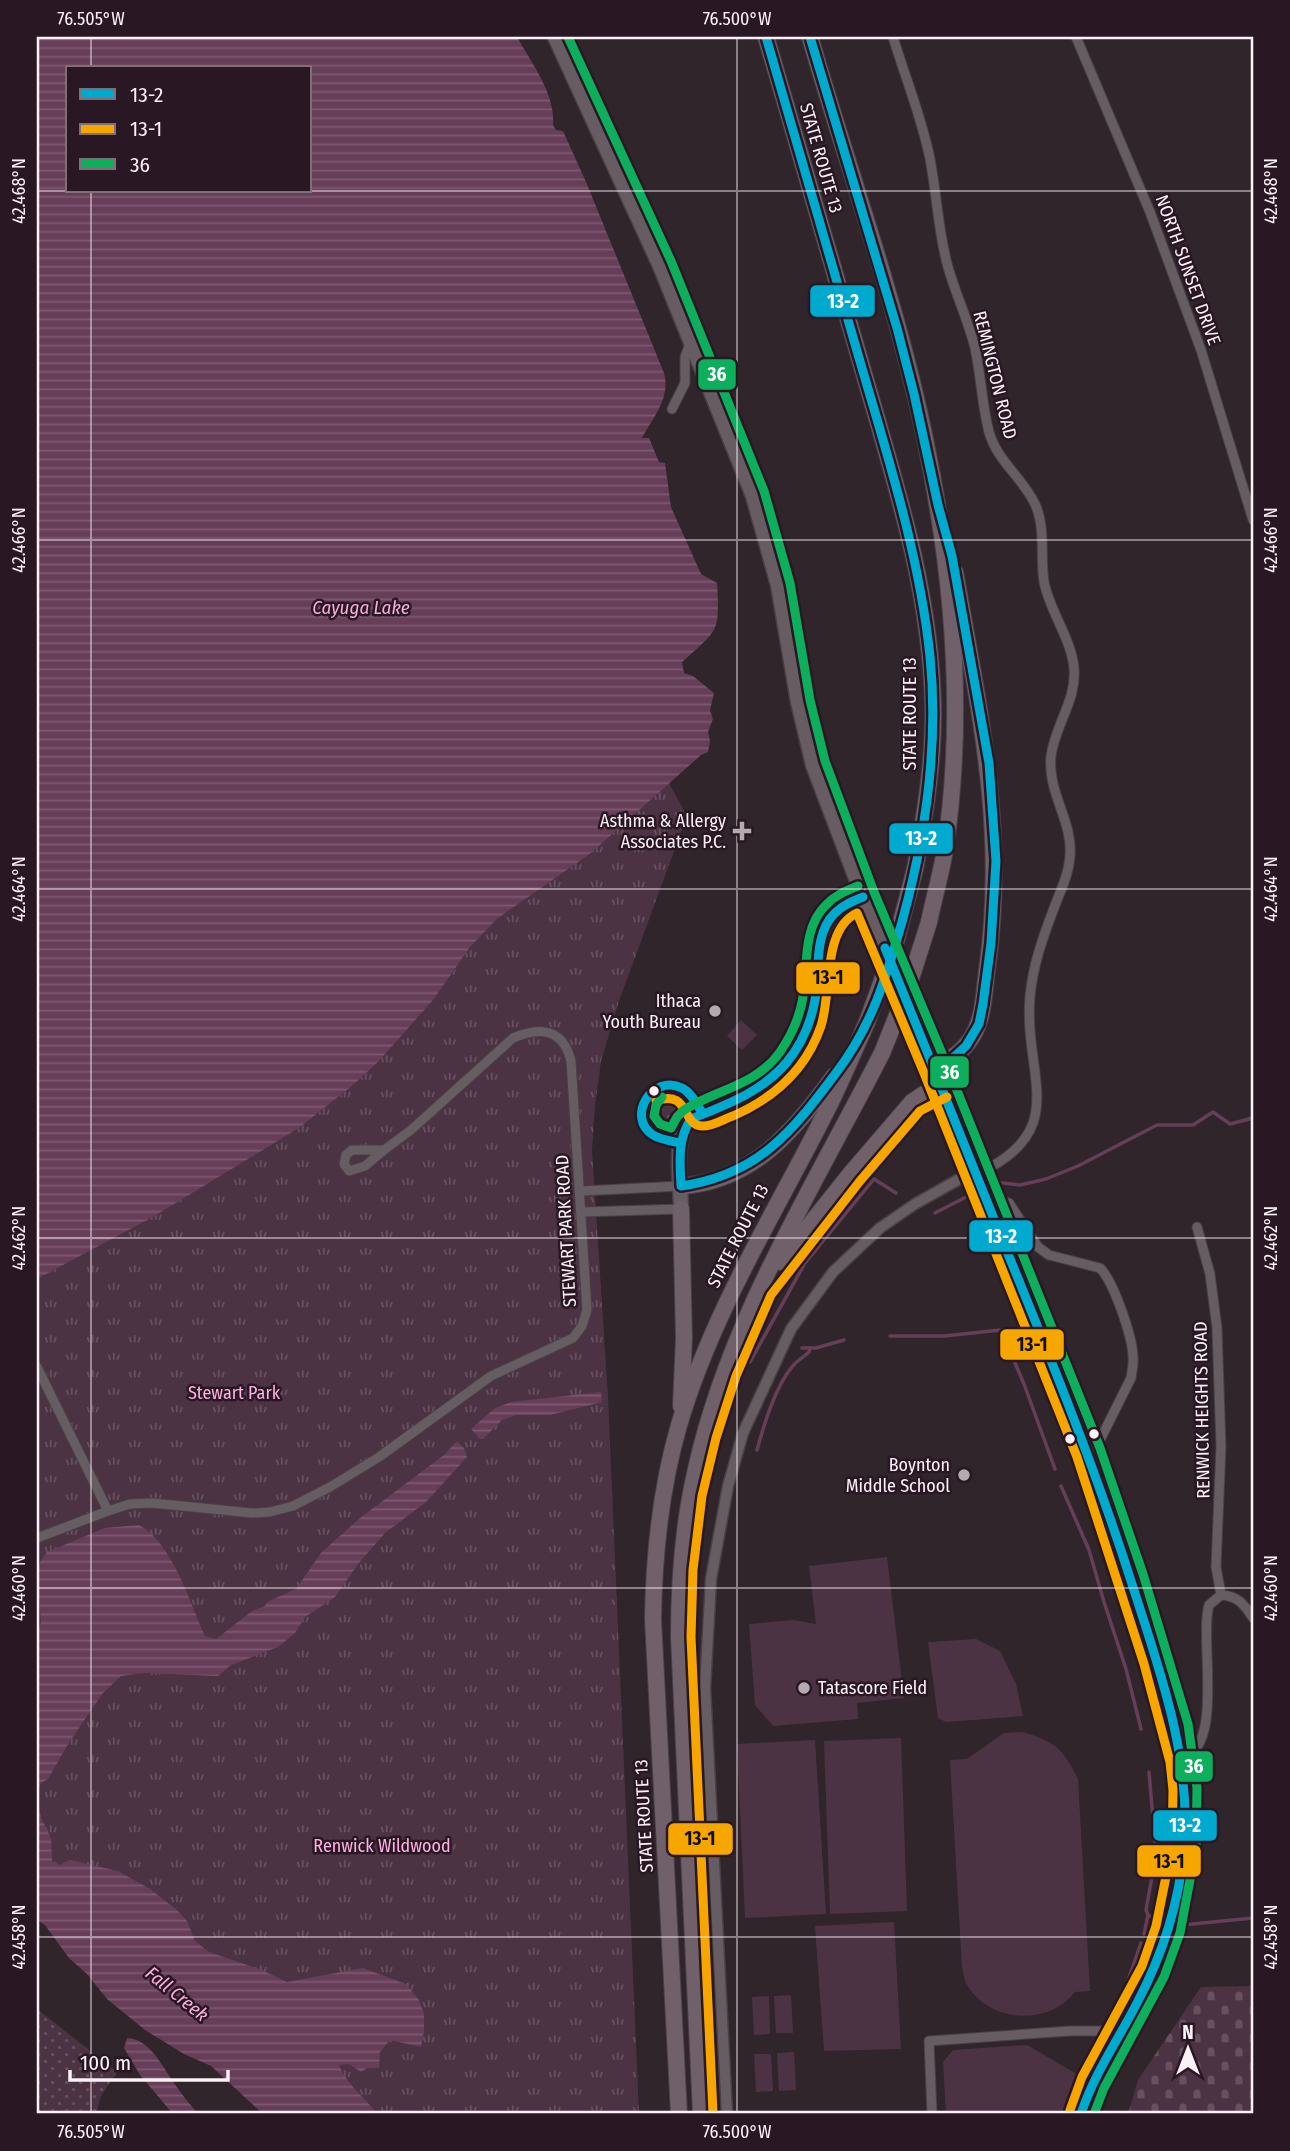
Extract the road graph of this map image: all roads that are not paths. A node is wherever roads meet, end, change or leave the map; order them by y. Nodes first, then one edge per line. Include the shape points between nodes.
1 (555, 37) edge
2 (766, 37) edge
3 (810, 37) edge
4 (893, 37) edge
5 (1076, 37) edge
6 (691, 341) junction
7 (672, 408) dead end
8 (938, 505) junction
9 (1253, 520) edge
10 (863, 897) junction
11 (856, 1046) junction
12 (936, 1068) junction
13 (942, 1086) junction
14 (384, 1150) dead end
15 (977, 1174) junction
16 (681, 1186) junction
17 (581, 1191) junction
18 (988, 1202) junction
19 (681, 1209) junction
20 (582, 1212) junction
21 (1197, 1227) dead end
22 (760, 1289) junction
23 (37, 1367) edge
24 (679, 1425) junction
25 (1089, 1453) junction
26 (108, 1511) junction
27 (37, 1538) edge
28 (1221, 1595) junction
29 (1253, 1618) edge
30 (1182, 1760) junction
31 (1122, 2031) junction
32 (679, 2114) edge
33 (701, 2114) edge
34 (727, 2114) edge
35 (932, 2114) edge
36 (1081, 2114) edge

1 - 6 main road
2 - 11 highway, STATE ROUTE 13, bridge via 894,477 923,603 930,657 928,796 915,869 895,945
3 - 8 highway, STATE ROUTE 13 via 897,328
4 - 15 street, REMINGTON ROAD via 927,146 946,255 973,340 990,433 1038,513 1044,582 1074,667 1073,691 1055,740 1050,770 1070,841 1069,864 1041,942 1031,993 1030,1043 1038,1101 1035,1121 1012,1155
5 - 9 street, NORTH SUNSET DRIVE via 1150,212 1201,350
6 - 7 street via 685,357 685,383
6 - 10 main road via 768,545 806,739
8 - 12 highway via 952,556 989,763 996,860 991,943 979,1024 966,1046
8 - 22 highway, STATE ROUTE 13, bridge via 956,717 945,852 929,922 882,1054
10 - 12 main road
10 - 16 main road via 838,909 826,923 817,959 813,1010 788,1061 756,1091 691,1119 680,1143
11 - 16 highway via 796,1126 770,1151 720,1179
11 - 24 highway, STATE ROUTE 13 via 724,1306
12 - 13 main road
13 - 15 street
13 - 22 highway via 912,1102
14 - 17 street, STEWART PARK ROAD via 513,1038 528,1031 552,1033 565,1043 571,1060
15 - 18 street
15 - 34 street via 963,1177 880,1228 825,1281 792,1329 743,1433 728,1486 711,1578 705,1688
16 - 17 street
16 - 19 main road
17 - 20 street, STEWART PARK ROAD
18 - 25 street
18 - 25 street via 1009,1203 1038,1247 1049,1255 1100,1268 1113,1287 1132,1346 1133,1367 1100,1440
19 - 20 street
19 - 24 highway via 684,1338
20 - 26 street, STEWART PARK ROAD via 587,1310 579,1332 566,1342 491,1376 379,1457 293,1506 252,1513 152,1503
21 - 28 street, RENWICK HEIGHTS ROAD via 1210,1274 1217,1328 1221,1447 1216,1567
22 - 33 highway, STATE ROUTE 13 via 705,1435 690,1494 681,1569 680,1688
23 - 26 street
24 - 32 highway, STATE ROUTE 13 via 662,1511 653,1619
25 - 30 street via 1156,1661
26 - 27 street, STEWART PARK ROAD
28 - 29 street via 1243,1603
28 - 30 street via 1207,1614 1208,1696 1202,1740 1196,1752
30 - 31 street via 1184,1849 1177,1892 1153,1971
31 - 35 street via 929,2041
31 - 36 street

